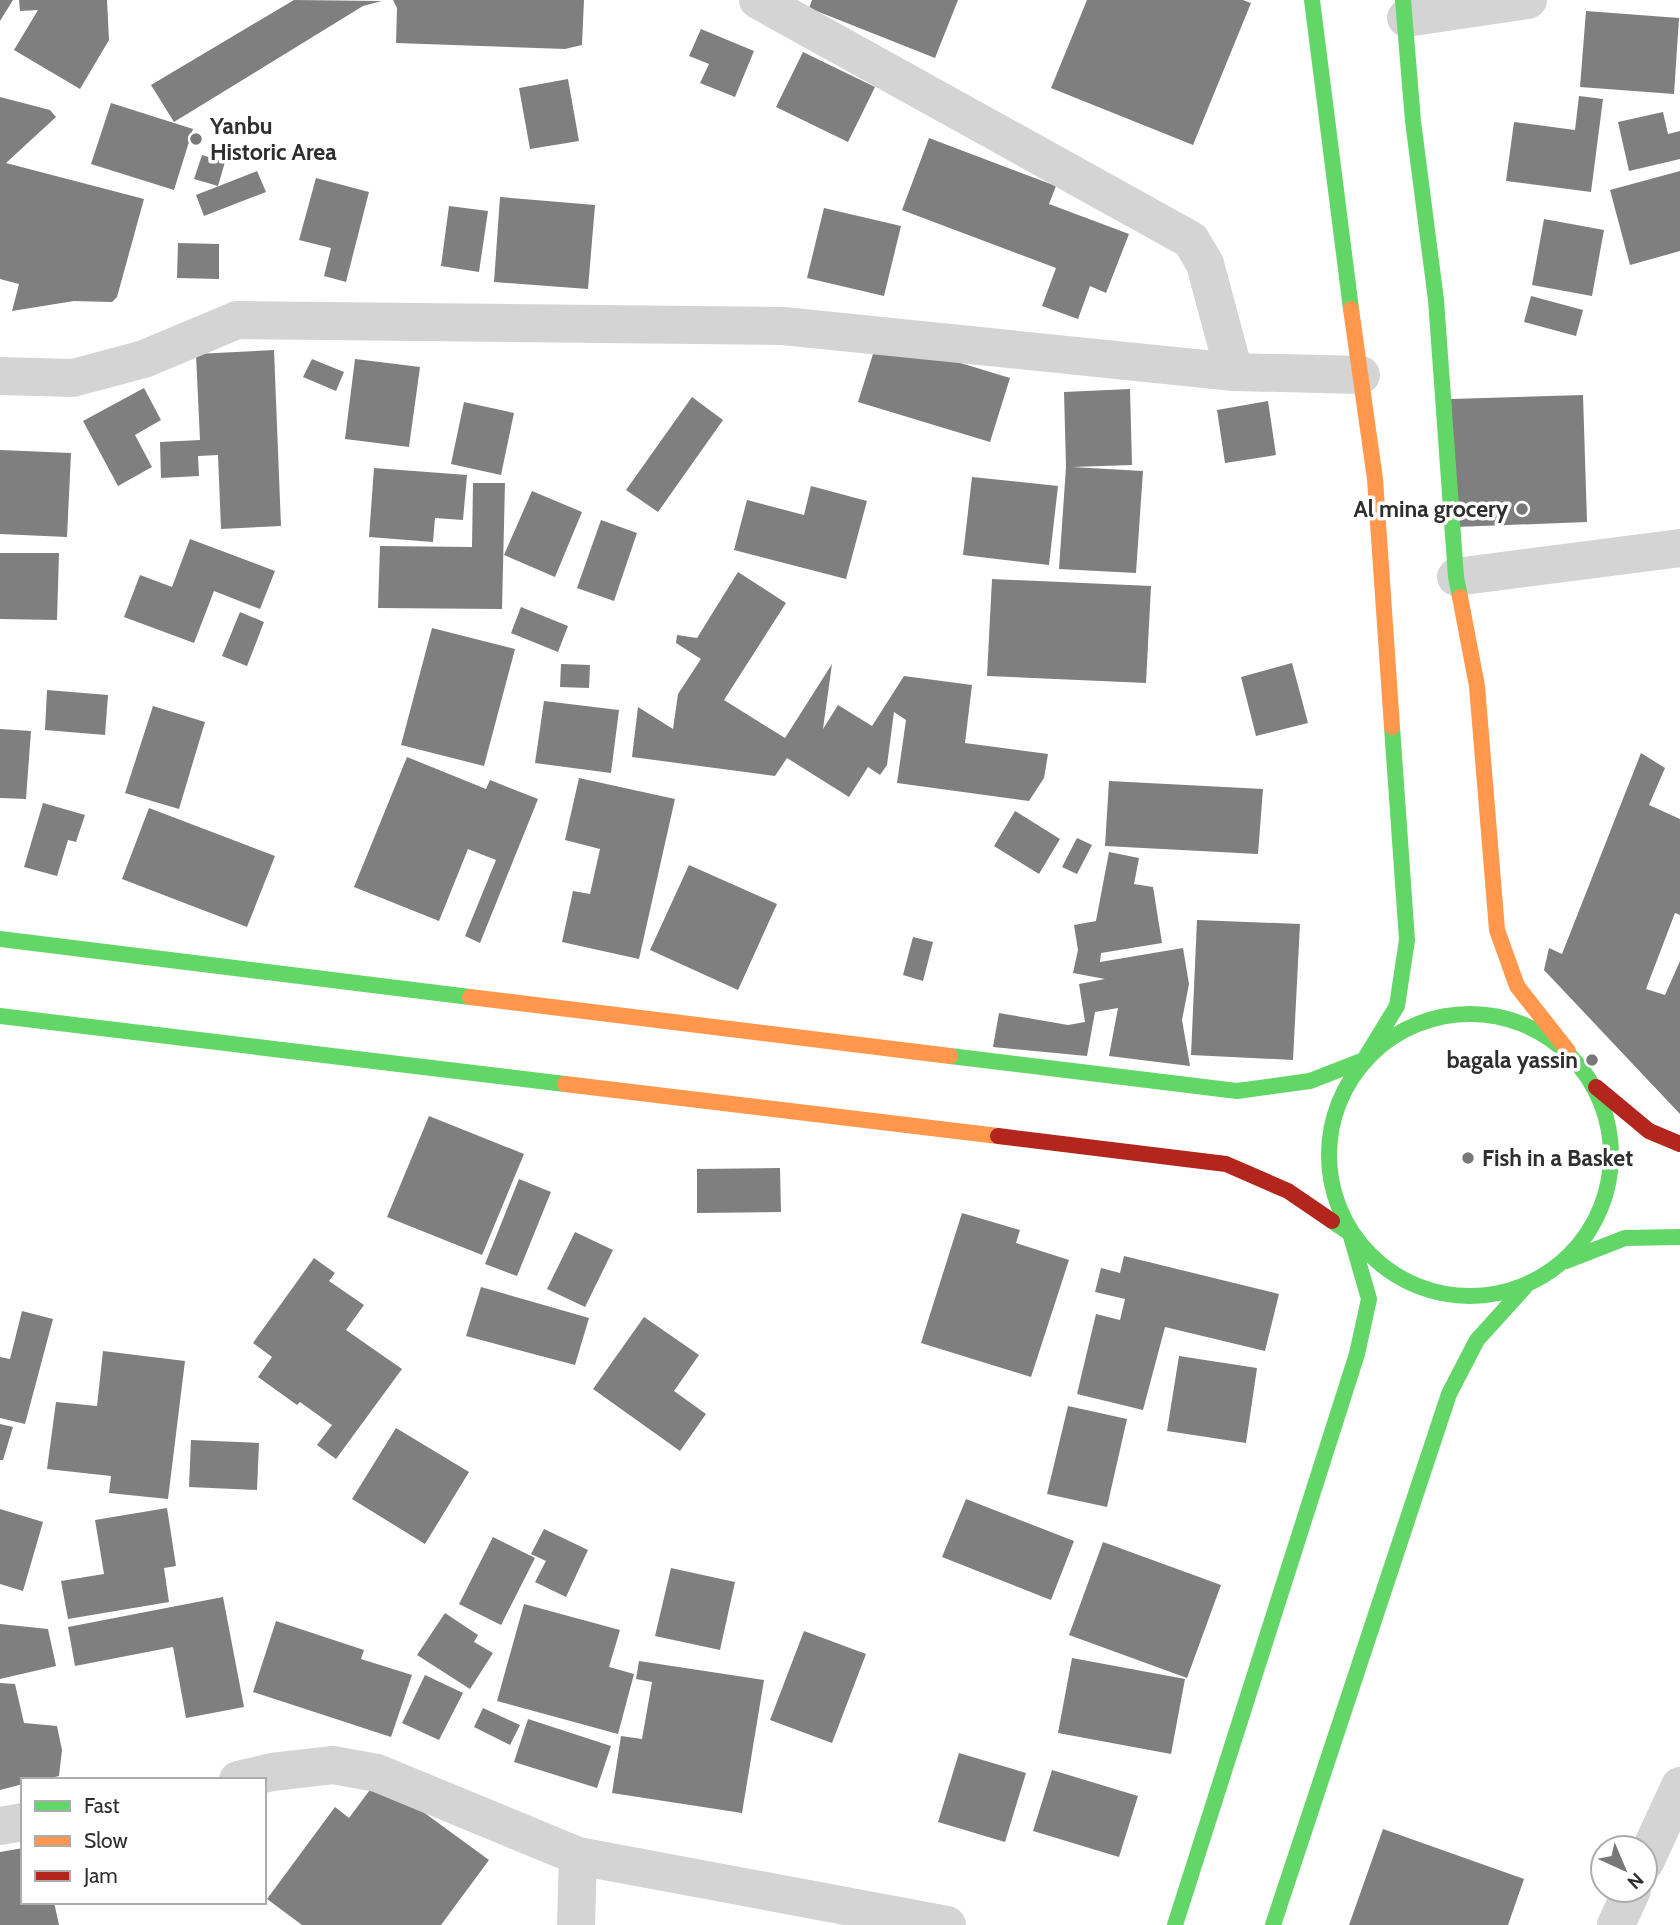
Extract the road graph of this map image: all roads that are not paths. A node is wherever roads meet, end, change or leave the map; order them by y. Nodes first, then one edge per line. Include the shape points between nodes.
1 (758, 0) edge
2 (1312, 0) edge
3 (1528, 0) edge
4 (1405, 9) edge
5 (1234, 372) junction
6 (1361, 375) junction
7 (0, 376) edge
8 (1672, 558) edge
9 (1456, 577) junction
10 (0, 939) edge
11 (0, 1016) edge
12 (1568, 1051) junction
13 (1364, 1060) junction
14 (1596, 1087) junction
15 (1680, 1144) edge
16 (1350, 1233) junction
17 (1680, 1237) edge
18 (1566, 1261) junction
19 (1525, 1287) junction
20 (246, 1778) edge
21 (1680, 1786) edge
22 (21, 1822) edge
23 (0, 1826) edge
24 (1658, 1834) edge
25 (578, 1856) junction
26 (1626, 1904) edge
27 (576, 1925) edge
28 (947, 1925) edge
29 (1175, 1925) edge
30 (1273, 1925) edge
31 (1616, 1925) edge

1 - 5 street via 1191,240 1205,264
2 - 6 street
3 - 4 street
4 - 9 street via 1413,121 1436,300
5 - 6 street
5 - 7 street via 783,326 237,320 144,359 73,377
6 - 13 street via 1375,479 1407,940 1397,1006
8 - 9 street
9 - 12 street via 1477,686 1497,930 1517,986
10 - 13 street via 1237,1091 1310,1081
11 - 16 street via 1226,1164 1288,1191
12 - 13 street via 1531,1026 1487,1013 1442,1016 1400,1032
12 - 14 street
13 - 16 street via 1339,1099 1328,1144 1332,1191
14 - 15 street via 1649,1131
14 - 18 street via 1611,1131 1611,1179 1595,1223
16 - 19 street via 1383,1269 1427,1292 1476,1298
16 - 29 street via 1369,1299 1357,1354
17 - 18 street via 1625,1238
18 - 19 street
19 - 30 street via 1477,1340 1449,1394
20 - 25 street via 333,1765 377,1773
21 - 24 street
22 - 23 street
25 - 27 street
25 - 28 street
26 - 31 street

